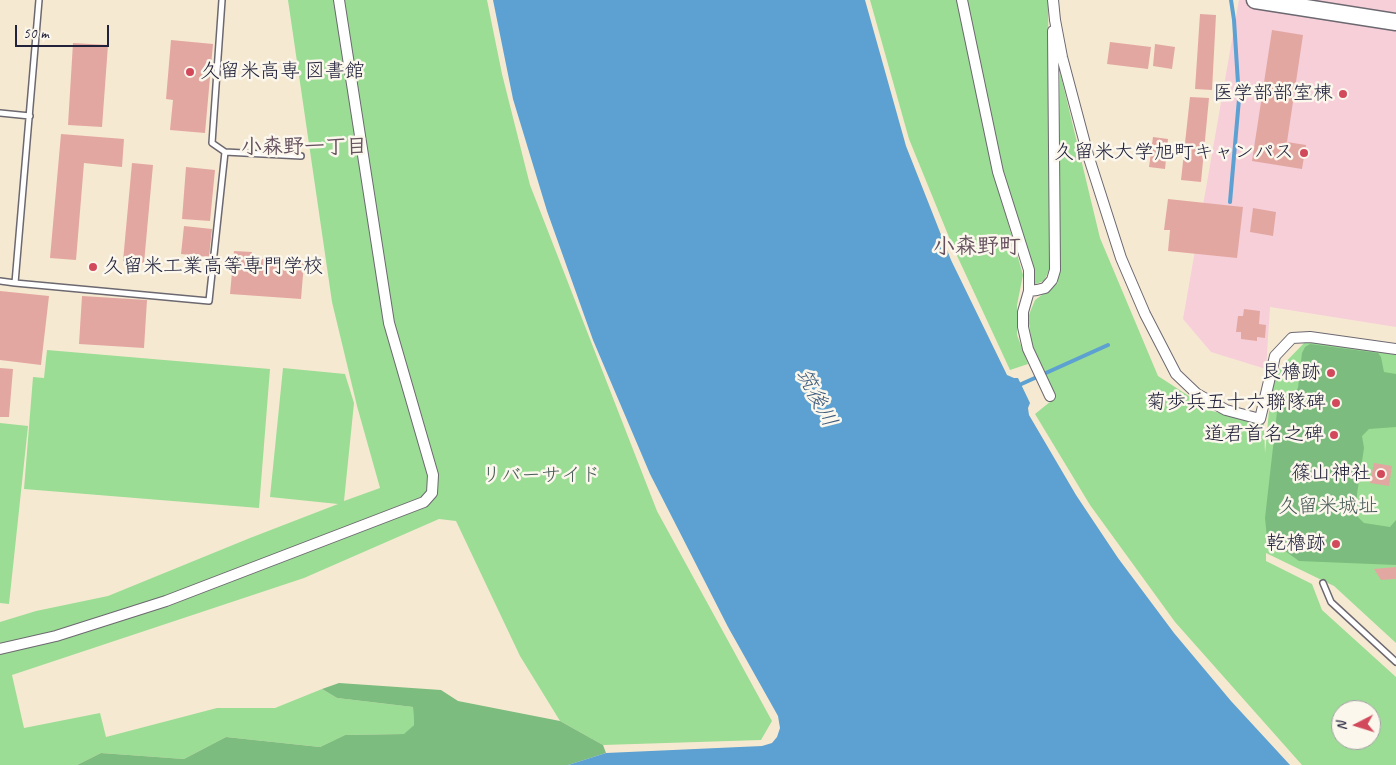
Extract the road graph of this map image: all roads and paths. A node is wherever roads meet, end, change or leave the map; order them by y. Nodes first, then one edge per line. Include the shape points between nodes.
1 (39, 0) edge
2 (222, 0) edge
3 (338, 0) edge
4 (962, 0) edge
5 (1053, 0) edge
6 (1255, 0) edge
7 (1055, 20) junction
8 (1396, 22) edge
9 (0, 114) edge
10 (30, 116) junction
11 (225, 152) junction
12 (301, 156) dead end
13 (0, 282) edge
14 (15, 283) junction
15 (1028, 291) junction
16 (1396, 349) edge
17 (1050, 396) dead end
18 (1323, 583) dead end
19 (0, 649) edge
20 (1396, 662) edge

1 - 10 lane
2 - 11 lane via 212,143
3 - 19 street via 390,323 433,475 432,493 424,502 166,601 56,636
4 - 15 street via 998,172 1029,270
5 - 7 street
6 - 8 main road
7 - 15 street via 1052,34 1054,270 1052,280 1045,288
7 - 16 street via 1088,155 1121,258 1144,314 1176,374 1197,394 1226,410 1260,418 1275,356 1292,338 1310,337
9 - 10 lane
10 - 14 lane
11 - 12 lane
11 - 14 lane via 209,301
13 - 14 lane
15 - 17 street via 1023,327 1028,349
18 - 20 lane via 1331,602

